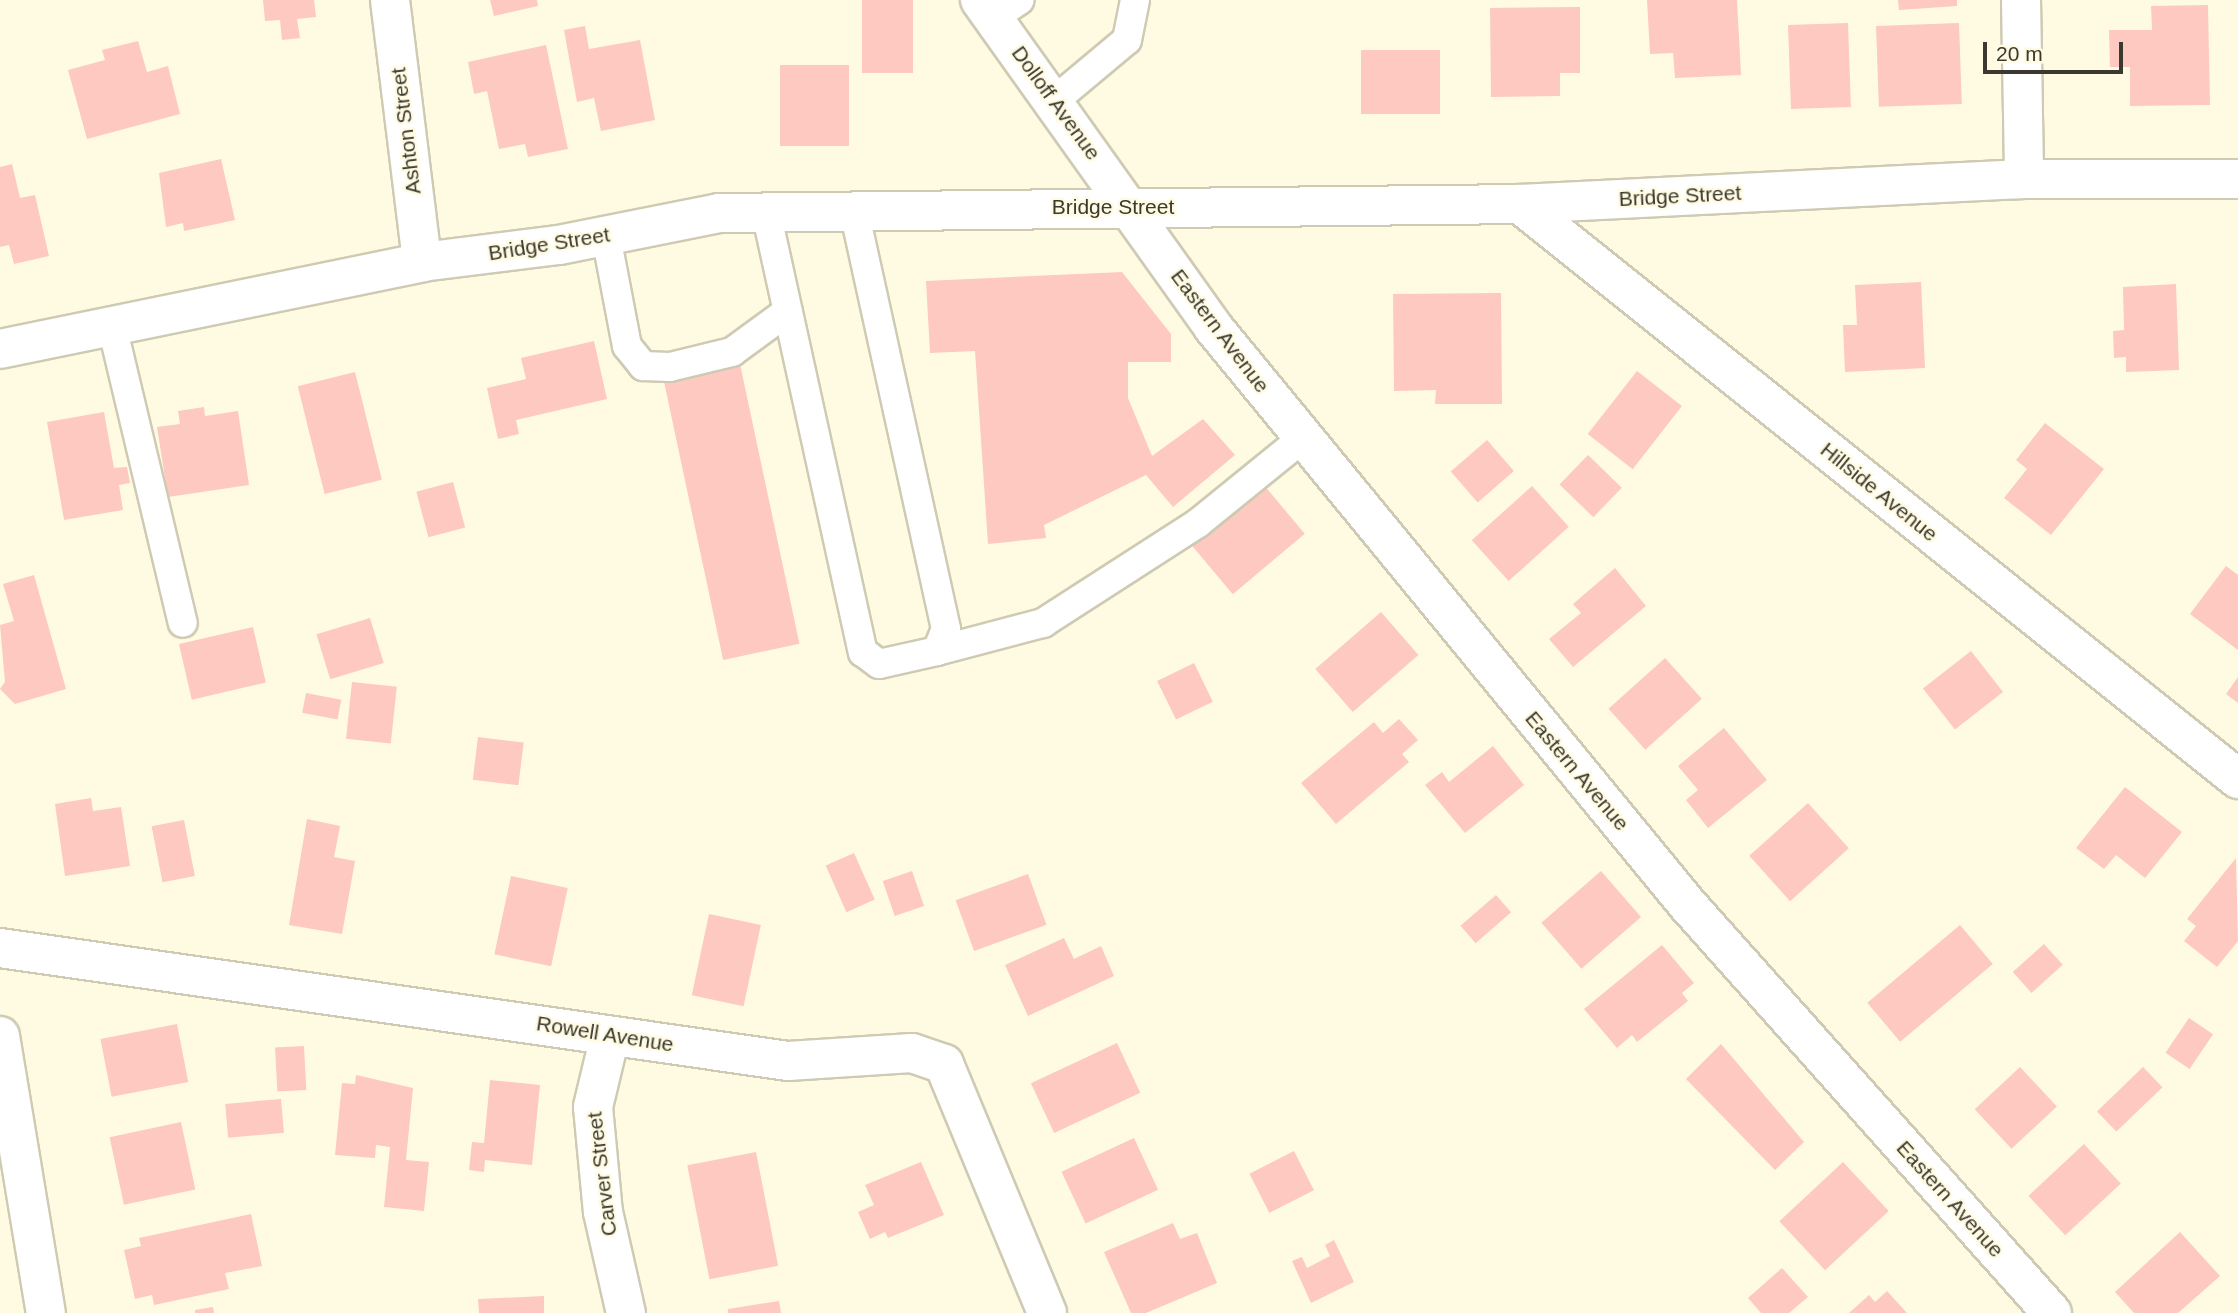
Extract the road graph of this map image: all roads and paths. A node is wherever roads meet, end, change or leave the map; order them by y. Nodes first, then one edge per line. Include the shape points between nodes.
1 (390, 0) edge
2 (1136, 0) edge
3 (2021, 0) edge
4 (998, 6) edge
5 (1054, 101) junction
6 (2024, 178) junction
7 (2238, 179) edge
8 (1520, 204) junction
9 (1131, 207) junction
10 (854, 210) junction
11 (766, 212) junction
12 (606, 236) junction
13 (422, 262) junction
14 (788, 311) junction
15 (112, 326) junction
16 (0, 349) edge
17 (1303, 438) junction
18 (183, 623) dead end
19 (937, 651) junction
20 (2238, 779) edge
21 (0, 948) edge
22 (0, 1036) edge
23 (610, 1036) junction
24 (46, 1313) edge
25 (626, 1313) edge
26 (1046, 1313) edge
27 (2052, 1313) edge

1 - 13 street, Ashton Street
2 - 5 lane via 1127,40
3 - 6 street
4 - 5 street, Dolloff Avenue
5 - 9 street, Dolloff Avenue
6 - 7 street, Bridge Street
6 - 8 street, Bridge Street
8 - 9 street, Bridge Street
8 - 20 street, Hillside Avenue
9 - 10 street, Bridge Street
9 - 17 street, Eastern Avenue via 1213,327
10 - 11 street, Bridge Street
10 - 19 lane via 946,629
11 - 12 street, Bridge Street via 719,213
11 - 14 lane
12 - 13 street, Bridge Street
12 - 14 lane via 627,346 643,366 670,367 732,352
13 - 15 street, Bridge Street
14 - 19 lane via 863,652 880,664
15 - 16 street, Bridge Street
15 - 18 lane
17 - 19 lane via 1198,523 1043,623
17 - 27 street, Eastern Avenue via 1687,904
21 - 23 street, Rowell Avenue via 382,998
22 - 24 street
23 - 25 street, Carver Street via 593,1107 603,1213
23 - 26 street, Rowell Avenue via 788,1061 912,1053 944,1064

